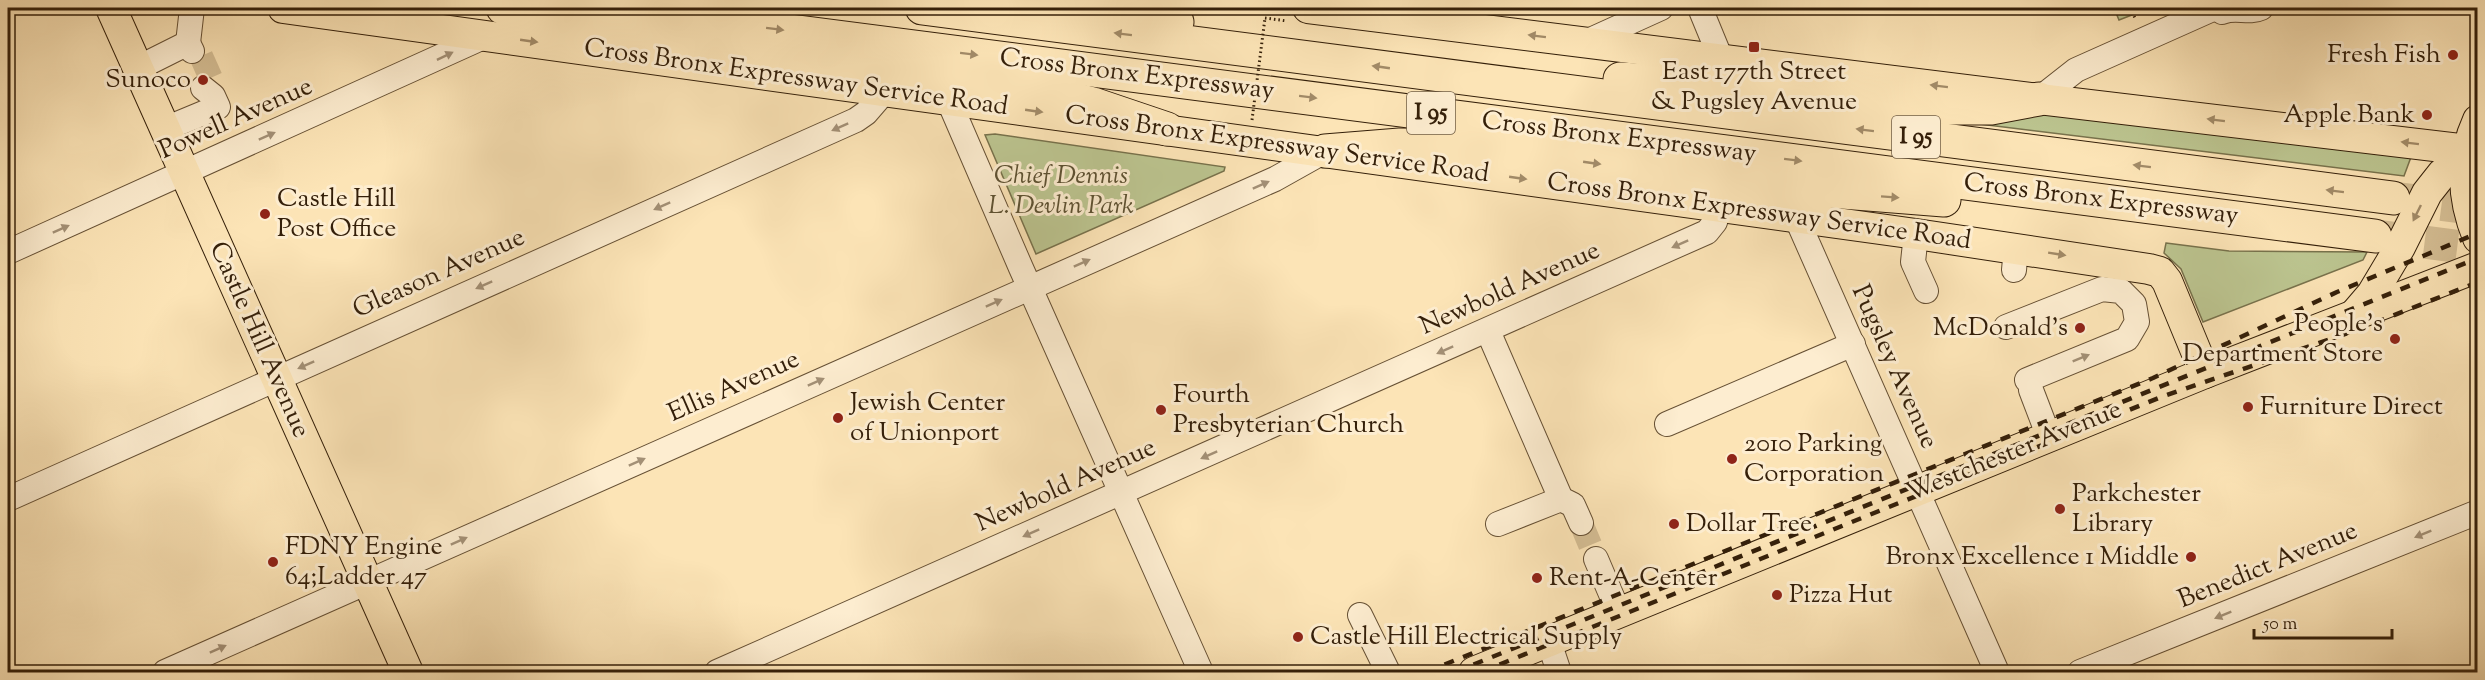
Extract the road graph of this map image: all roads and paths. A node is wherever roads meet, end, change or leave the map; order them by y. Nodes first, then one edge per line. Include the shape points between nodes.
1 (111, 8) edge
2 (192, 8) edge
3 (284, 8) edge
4 (613, 8) edge
5 (922, 8) edge
6 (1114, 8) edge
7 (1308, 8) edge
8 (1661, 8) edge
9 (1700, 8) edge
10 (2130, 8) edge
11 (2138, 8) edge
12 (2261, 8) edge
13 (2219, 10) edge
14 (2141, 15) dead end
15 (1265, 18) dead end
16 (2135, 18) dead end
17 (495, 21) edge
18 (1586, 42) junction
19 (1306, 57) junction
20 (1721, 59) junction
21 (138, 68) junction
22 (1439, 75) junction
23 (209, 89) tunnel mouth
24 (885, 91) junction
25 (948, 99) junction
26 (2039, 99) junction
27 (1252, 120) dead end
28 (2478, 120) edge
29 (165, 129) junction
30 (1167, 129) junction
31 (1325, 151) junction
32 (2467, 152) junction
33 (185, 173) junction
34 (2393, 198) tunnel mouth
35 (1719, 207) junction
36 (1796, 217) junction
37 (2250, 219) junction
38 (1916, 234) junction
39 (2374, 236) tunnel mouth
40 (2478, 238) edge
41 (8, 252) edge
42 (2478, 267) edge
43 (1029, 287) junction
44 (1926, 291) dead end
45 (2354, 315) junction
46 (2006, 327) dead end
47 (1488, 331) junction
48 (1853, 344) junction
49 (2205, 373) junction
50 (276, 378) junction
51 (1667, 424) dead end
52 (2049, 437) junction
53 (1918, 491) junction
54 (1122, 493) junction
55 (8, 499) edge
56 (1561, 499) junction
57 (2478, 512) edge
58 (1581, 523) tunnel mouth
59 (1498, 524) dead end
60 (1596, 559) tunnel mouth
61 (368, 582) junction
62 (1619, 614) junction
63 (1360, 615) dead end
64 (1549, 642) junction
65 (165, 672) edge
66 (408, 672) edge
67 (717, 672) edge
68 (1201, 672) edge
69 (1388, 672) edge
70 (1474, 672) edge
71 (1559, 672) edge
72 (1997, 672) edge
73 (2080, 672) edge

1 - 21 main road, Castle Hill Avenue
2 - 21 street via 193,53
3 - 17 main road, Cross Bronx Expressway Service Road
4 -> 37 highway, Cross Bronx Expressway / I 95
19 -> 5 highway, Cross Bronx Expressway / I 95
6 - 19 highway
18 -> 7 main road
8 - 18 street
9 - 20 street
10 - 16 path
11 - 14 path
12 - 13 street via 2253,12
13 - 26 street via 2076,70
15 - 27 path, bridge
17 -> 24 main road, Cross Bronx Expressway Service Road
17 - 30 highway via 1054,94
33 -> 17 street, Powell Avenue
18 - 20 main road
22 -> 19 highway, Cross Bronx Expressway / I 95
26 -> 20 main road
21 - 29 main road, Castle Hill Avenue
22 - 26 highway via 1726,84 1949,108 1991,108
34 -> 22 highway, Cross Bronx Expressway / I 95
23 - 29 street via 218,107
24 - 25 main road, Cross Bronx Expressway Service Road
24 -> 50 street, Gleason Avenue via 856,120
25 -> 30 main road, Cross Bronx Expressway Service Road
25 - 43 street
32 -> 26 main road
28 - 32 main road
29 - 33 main road, Castle Hill Avenue
30 - 31 main road, Cross Bronx Expressway Service Road
31 -> 35 main road, Cross Bronx Expressway Service Road
31 -> 37 highway via 1400,145 1454,146 1797,190
43 -> 31 street, Ellis Avenue via 1275,179
32 - 40 main road via 2467,201
32 -> 45 main road, Westchester Avenue via 2427,193 2400,248
41 -> 33 street, Powell Avenue
33 - 50 main road, Castle Hill Avenue
35 - 36 main road, Cross Bronx Expressway Service Road
35 -> 47 street, Newbold Avenue via 1707,232
36 - 38 main road, Cross Bronx Expressway Service Road
36 - 48 street, Pugsley Avenue
37 - 39 highway, Cross Bronx Expressway / I 95
38 - 44 street via 1913,262
38 -> 49 main road, Cross Bronx Expressway Service Road via 2015,259 2160,272
42 - 45 main road, Westchester Avenue
43 - 54 street
61 -> 43 street, Ellis Avenue
45 - 49 main road, Westchester Avenue
52 -> 46 street via 2029,385 2127,339 2137,322 2134,304 2121,291 2102,289
47 -> 54 street, Newbold Avenue
47 - 56 street
48 - 51 street
48 - 53 street, Pugsley Avenue
49 - 52 main road, Westchester Avenue
50 - 55 street, Gleason Avenue
50 - 61 main road, Castle Hill Avenue
52 - 53 main road, Westchester Avenue
53 - 62 main road, Westchester Avenue
53 - 72 street, Pugsley Avenue
54 -> 67 street, Newbold Avenue
54 - 68 street
56 - 58 street via 1573,505
56 - 59 street
57 -> 73 street, Benedict Avenue
60 - 62 street
65 -> 61 street, Ellis Avenue
61 - 66 main road, Castle Hill Avenue
62 - 64 main road, Westchester Avenue
63 - 69 street
64 - 70 main road, Westchester Avenue
64 - 71 street

